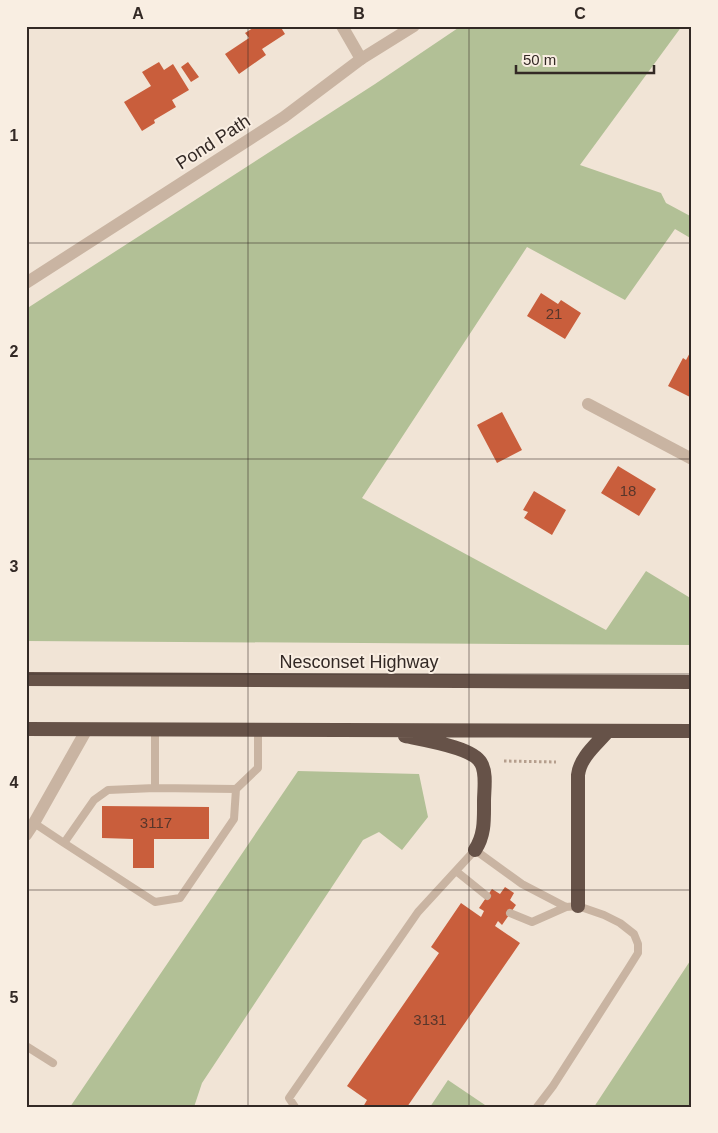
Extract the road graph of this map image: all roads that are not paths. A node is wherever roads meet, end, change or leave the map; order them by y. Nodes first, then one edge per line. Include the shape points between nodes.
1 (342, 26) edge
2 (414, 26) edge
3 (362, 59) junction
4 (26, 282) edge
5 (588, 404) dead end
6 (692, 459) edge
7 (26, 679) edge
8 (692, 682) edge
9 (26, 729) edge
10 (87, 729) junction
11 (155, 729) junction
12 (258, 729) junction
13 (380, 730) junction
14 (608, 731) junction
15 (692, 731) edge
16 (154, 788) junction
17 (236, 789) junction
18 (34, 823) junction
19 (26, 835) edge
20 (64, 843) junction
21 (475, 850) junction
22 (456, 871) junction
23 (487, 896) dead end
24 (572, 906) junction
25 (510, 914) dead end
26 (26, 1046) edge
27 (52, 1063) dead end
28 (295, 1107) edge
29 (537, 1107) edge

1 - 3 street
2 - 3 street, Pond Path
3 - 4 street, Pond Path via 284,117
5 - 6 street
7 - 8 highway, Nesconset Highway
9 - 10 highway
10 - 11 highway
10 - 18 street
11 - 12 highway
11 - 16 lane
12 - 13 highway
12 - 17 lane via 258,768
13 - 14 highway
13 - 21 highway via 464,750 481,762 484,824 481,841
14 - 15 highway
14 - 24 highway via 579,768
16 - 17 lane
16 - 20 lane via 108,790 94,800
17 - 20 lane via 234,819 180,898 155,902
18 - 19 street
18 - 20 lane
21 - 22 lane
21 - 24 lane via 522,884
22 - 23 lane
22 - 28 lane via 418,912 289,1098
24 - 25 lane via 532,922
24 - 29 lane via 620,923 634,934 638,953
26 - 27 lane

